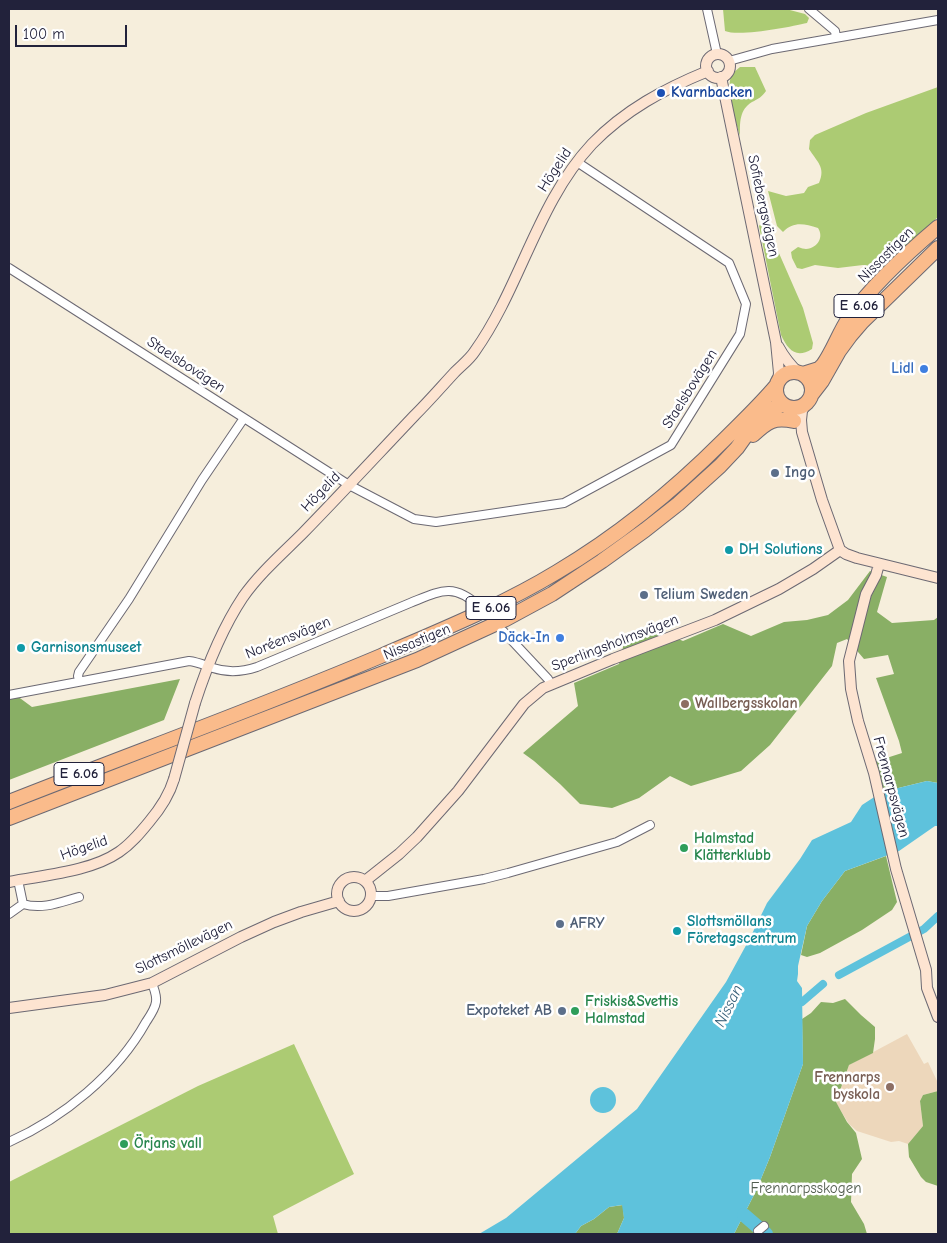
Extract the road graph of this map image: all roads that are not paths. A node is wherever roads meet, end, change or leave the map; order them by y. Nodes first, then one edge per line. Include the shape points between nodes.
1 (707, 9) edge
2 (810, 9) edge
3 (938, 20) edge
4 (836, 37) junction
5 (716, 54) junction
6 (729, 61) junction
7 (708, 71) junction
8 (721, 77) junction
9 (577, 162) junction
10 (938, 227) edge
11 (938, 248) edge
12 (9, 268) edge
13 (776, 342) junction
14 (801, 374) junction
15 (777, 383) junction
16 (809, 400) junction
17 (784, 406) junction
18 (244, 418) junction
19 (798, 427) junction
20 (737, 448) junction
21 (349, 485) junction
22 (840, 550) junction
23 (878, 564) junction
24 (938, 578) edge
25 (480, 607) dead end
26 (503, 631) dead end
27 (207, 666) junction
28 (78, 681) junction
29 (551, 684) junction
30 (9, 695) edge
31 (9, 802) edge
32 (9, 818) edge
33 (650, 826) dead end
34 (13, 881) edge
35 (365, 882) junction
36 (371, 896) junction
37 (79, 897) dead end
38 (339, 901) junction
39 (23, 904) junction
40 (9, 914) edge
41 (152, 983) junction
42 (9, 1008) edge
43 (938, 1015) edge
44 (9, 1142) edge

1 - 5 street
2 - 4 street via 835,31
3 - 4 street
4 - 6 street
5 - 6 street
5 - 7 street via 708,61
6 - 8 street via 729,70
7 - 8 street
7 - 9 street, Högelid via 640,104 606,130
8 - 13 street, Sofiebergsvägen
9 - 21 street, Högelid via 549,208 500,310 474,352
9 - 21 street, Staelsbovägen via 729,263 746,304 740,334 671,445 564,503 436,522 414,519
10 - 14 highway, Nissastigen / E 6.06 via 891,270 857,308 819,369
11 - 16 highway, Nissastigen / E 6.06 via 850,336
12 - 18 street, Staelsbovägen
13 - 14 street, Sofiebergsvägen via 786,359
13 - 15 street, Sofiebergsvägen
14 - 15 highway, E 6.06 via 787,373
14 - 16 highway via 811,383
15 - 17 highway via 777,398
15 - 31 highway, Nissastigen / E 6.06 via 714,450 667,492 601,543 530,588 317,683
16 - 17 highway, E 6.06 via 799,408
16 - 19 street
17 - 19 street
17 - 20 highway, Nissastigen / E 6.06 via 768,410 759,417
18 - 21 street, Staelsbovägen
18 - 28 street via 80,672
19 - 20 highway, E 6.06 via 780,419 769,422
19 - 22 street
20 - 32 highway, Nissastigen / E 6.06 via 697,488 645,530 552,594 504,620 417,660
21 - 27 street, Högelid via 262,573 225,627
22 - 23 street
22 - 29 street, Sperlingsholmsvägen via 779,589 715,620
23 - 24 street
23 - 43 street, Frennarpsvägen via 866,594 849,661 851,689 896,869
25 - 27 street, Noréensvägen via 460,593 435,593 247,671 223,671
26 - 29 street
27 - 28 street, Noréensvägen via 189,661
27 - 34 street, Högelid, bridge via 167,796 134,840 105,860 55,874
28 - 30 street, Noréensvägen
29 - 35 street, Sperlingsholmsvägen via 524,704 458,791 417,837
33 - 36 street via 617,842 508,873 388,896
34 - 39 street
35 - 36 street
35 - 38 street via 360,878 346,880 338,889
36 - 38 street via 367,906 357,911 348,910
37 - 39 street via 33,907
38 - 41 street, Slottsmöllevägen via 274,922
39 - 40 street
41 - 42 street, Slottsmöllevägen via 105,995
41 - 44 street via 156,995 154,1008 118,1061 72,1104

